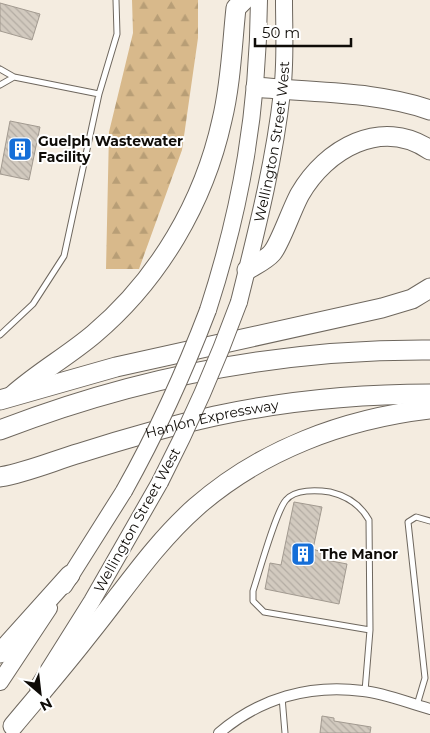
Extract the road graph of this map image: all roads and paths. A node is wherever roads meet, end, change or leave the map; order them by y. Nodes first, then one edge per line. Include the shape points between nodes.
1 (116, 0) edge
2 (244, 0) edge
3 (260, 0) edge
4 (284, 0) edge
5 (0, 69) edge
6 (14, 77) junction
7 (0, 85) edge
8 (256, 88) junction
9 (282, 90) junction
10 (99, 94) junction
11 (430, 110) edge
12 (430, 150) edge
13 (247, 270) junction
14 (430, 288) edge
15 (0, 335) edge
16 (430, 350) edge
17 (430, 394) edge
18 (6, 397) edge
19 (430, 410) edge
20 (0, 430) edge
21 (24, 473) junction
22 (0, 477) edge
23 (0, 486) edge
24 (430, 521) edge
25 (70, 576) junction
26 (370, 630) junction
27 (0, 653) edge
28 (0, 682) edge
29 (365, 691) junction
30 (282, 697) junction
31 (417, 706) junction
32 (430, 709) edge
33 (11, 729) edge
34 (219, 733) edge
35 (285, 733) edge

1 - 10 lane via 117,34
2 - 18 highway via 236,8 229,84 213,154 185,221 166,252 121,309 94,334
3 - 8 main road, Wellington Street West
4 - 9 main road, Wellington Street West
5 - 6 lane
6 - 7 lane
6 - 10 lane
8 - 9 highway
8 - 25 main road, Wellington Street West, bridge via 243,184 227,250 185,372 124,491
9 - 11 highway via 376,98
9 - 13 main road, Wellington Street West via 266,190
10 - 15 lane via 64,256 33,304
12 - 13 highway via 419,142 379,136 336,152 300,194 272,252
13 - 33 main road, Wellington Street West, bridge via 239,302 201,398 160,482 92,601
14 - 18 highway via 412,299 382,308 116,367
16 - 20 highway via 378,349 242,363 125,388
17 - 21 highway, Hanlon Expressway via 382,394 215,416 78,453
19 - 33 highway via 364,421 330,431 265,458 195,508 156,549
21 - 22 highway, Hanlon Expressway
21 - 23 highway
24 - 31 lane via 416,517 408,522 425,678
25 - 27 highway
25 - 28 main road, Wellington Street West
26 - 26 lane via 369,520 363,510 343,495 317,490 294,495 286,500 280,513 253,590 253,601 264,612
26 - 29 lane
29 - 30 street via 321,689
29 - 31 street
30 - 34 street via 247,713
30 - 35 lane
31 - 32 street

